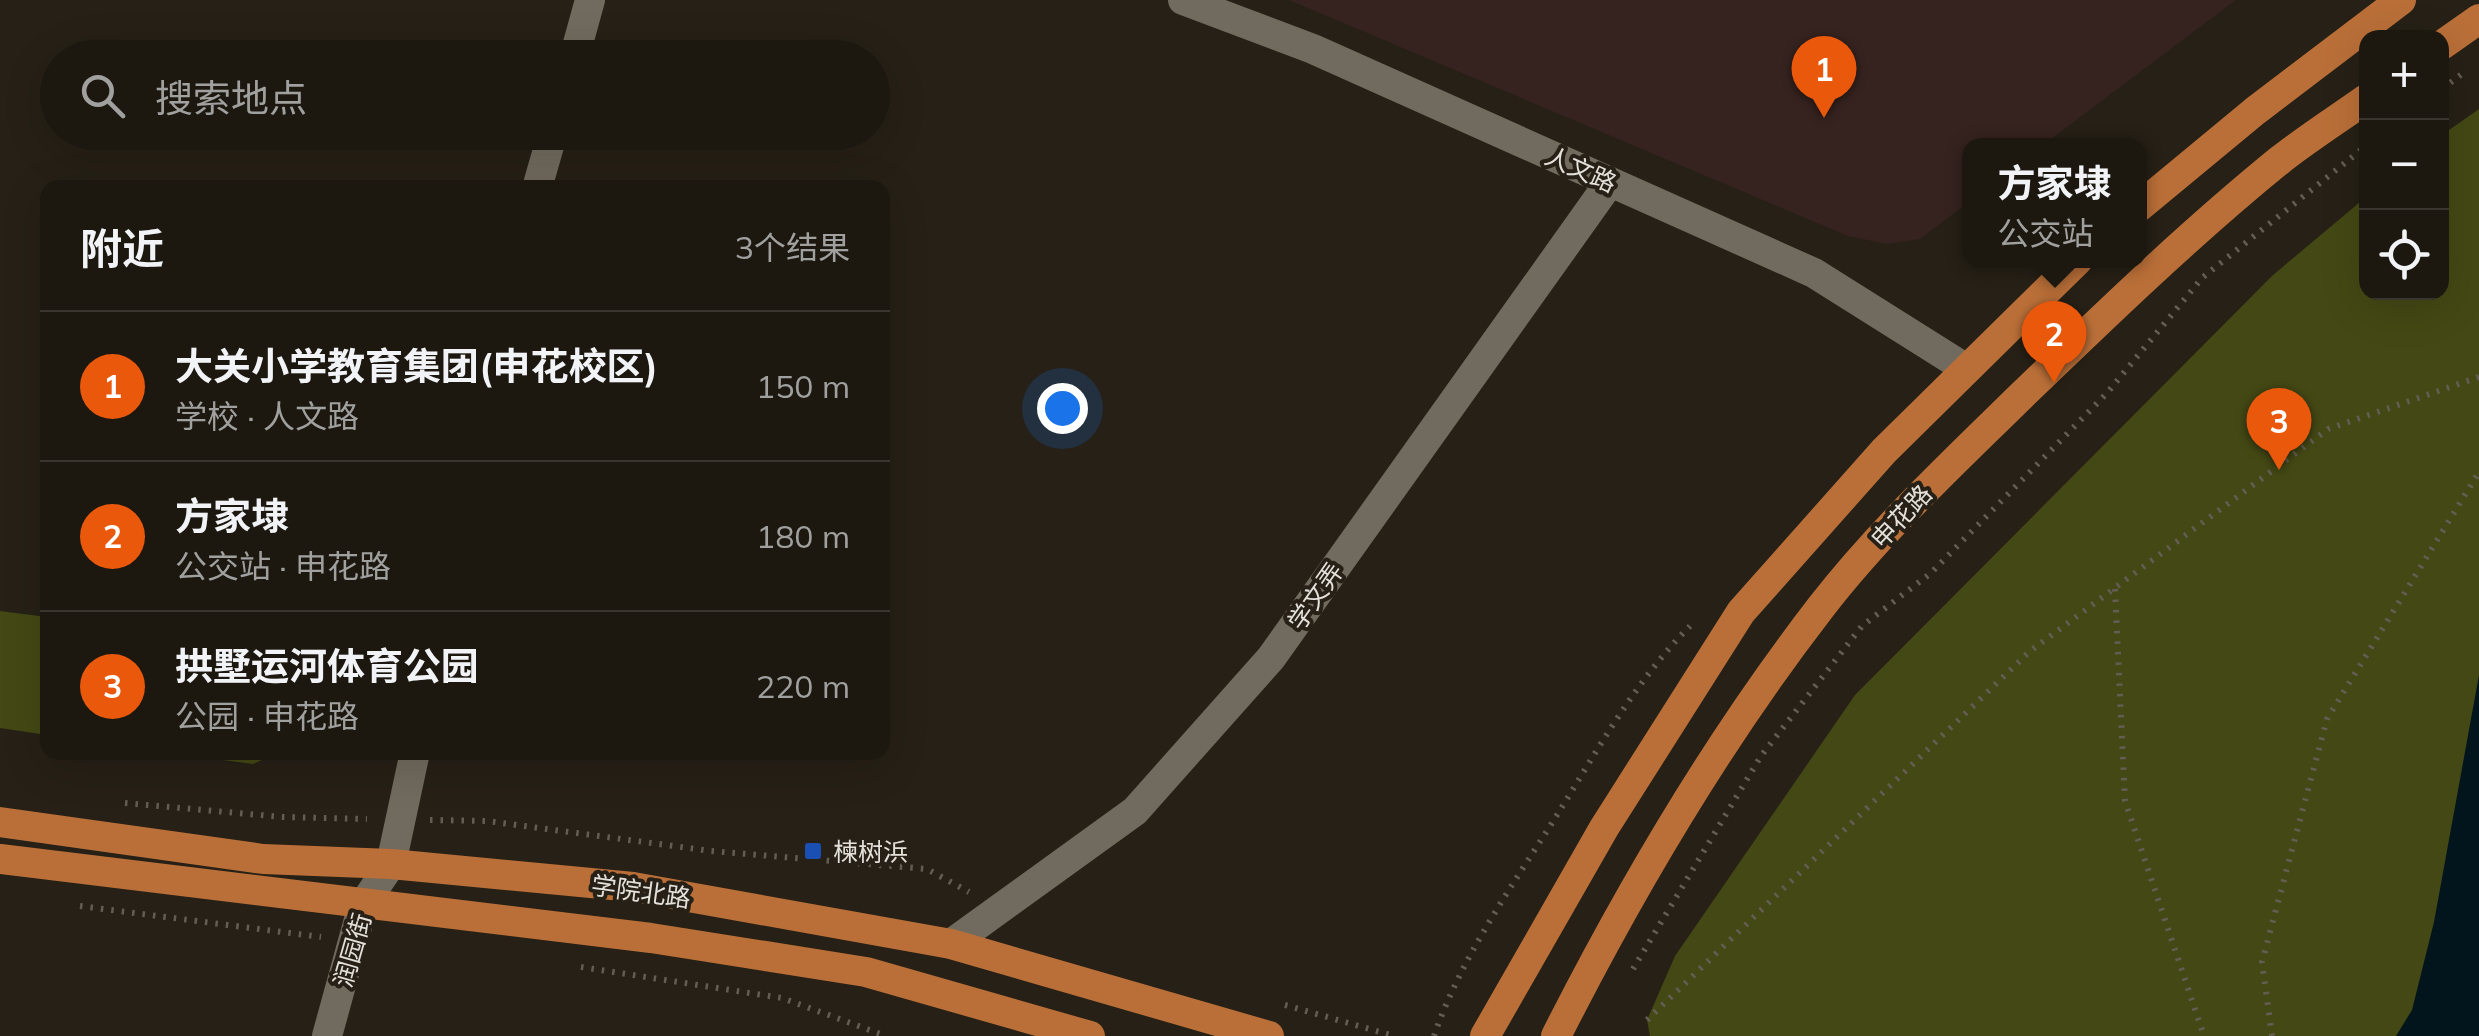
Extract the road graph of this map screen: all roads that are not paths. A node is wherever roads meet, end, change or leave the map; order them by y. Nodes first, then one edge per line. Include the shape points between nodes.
1 (590, 0) edge
2 (1183, 0) edge
3 (2401, 0) edge
4 (2479, 19) edge
5 (579, 40) edge
6 (2449, 41) edge
7 (2359, 104) edge
8 (547, 150) edge
9 (539, 180) edge
10 (1610, 182) junction
11 (2147, 200) edge
12 (2070, 268) edge
13 (1965, 368) junction
14 (413, 760) edge
15 (0, 822) edge
16 (0, 859) edge
17 (391, 864) junction
18 (363, 905) junction
19 (952, 944) junction
20 (327, 1036) edge
21 (1090, 1036) edge
22 (1269, 1036) edge
23 (1486, 1036) edge
24 (1556, 1036) edge

1 - 5 street
2 - 10 street, 人文路 via 1314,49
3 - 11 main road
4 - 6 main road
7 - 24 main road, 申花路 via 2281,160 2096,324 1900,514 1748,707 1599,950
8 - 9 street
10 - 13 street, 人文路 via 1814,273
10 - 19 street, 学文弄 via 1272,658 1135,811
12 - 13 main road
13 - 23 main road via 1742,612 1604,828
14 - 17 street, 润园街
15 - 17 main road, 学院北路 via 263,859
16 - 18 main road, 学院北路
17 - 18 street, 润园街
17 - 19 main road, 学院北路 via 634,887
18 - 20 street, 润园街
18 - 21 main road, 学院北路 via 651,938 866,972
19 - 22 main road, 学院北路

